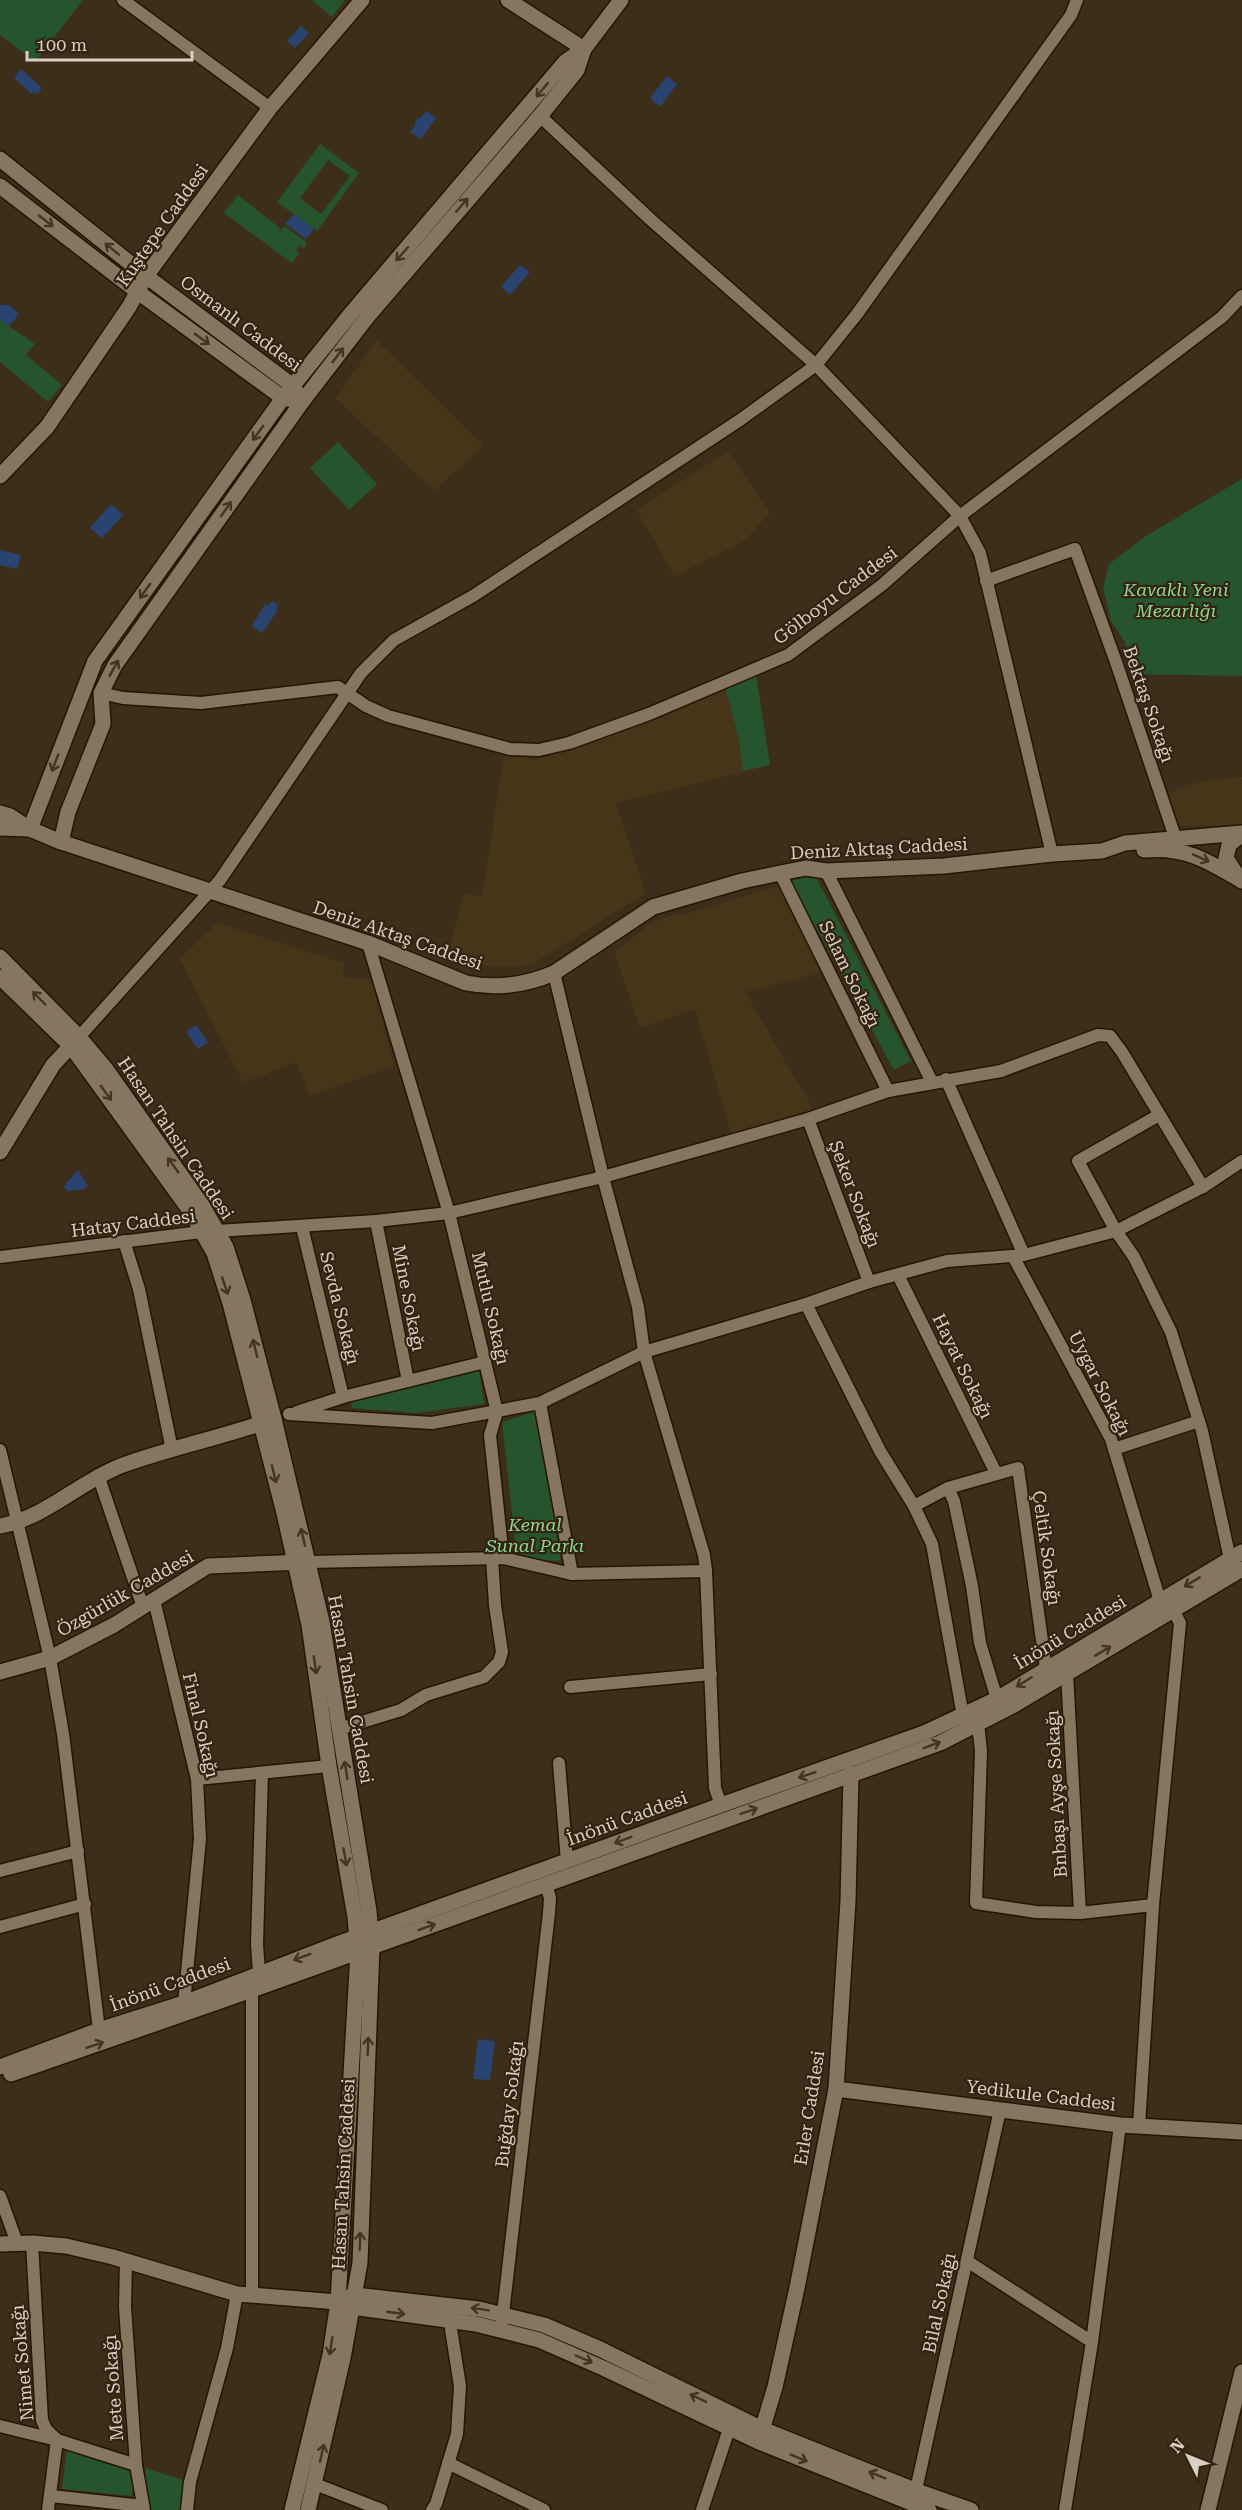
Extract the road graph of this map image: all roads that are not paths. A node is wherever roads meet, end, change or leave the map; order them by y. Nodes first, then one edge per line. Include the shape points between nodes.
1 (123, 0) edge
2 (362, 0) edge
3 (508, 0) edge
4 (621, 0) edge
5 (1077, 0) edge
6 (584, 49) junction
7 (270, 108) junction
8 (534, 112) junction
9 (0, 159) edge
10 (0, 186) edge
11 (146, 276) junction
12 (138, 292) junction
13 (1242, 296) edge
14 (816, 364) junction
15 (293, 386) junction
16 (283, 398) junction
17 (302, 402) junction
18 (0, 476) edge
19 (960, 516) junction
20 (986, 581) junction
21 (83, 690) junction
22 (101, 693) junction
23 (347, 693) junction
24 (0, 813) edge
25 (0, 828) edge
26 (30, 829) junction
27 (1242, 834) edge
28 (1175, 837) junction
29 (61, 842) junction
30 (1102, 850) junction
31 (1052, 854) junction
32 (826, 871) junction
33 (780, 873) junction
34 (1242, 880) edge
35 (207, 892) junction
36 (368, 944) junction
37 (0, 957) edge
38 (554, 973) junction
39 (0, 977) edge
40 (75, 1041) junction
41 (946, 1079) junction
42 (932, 1082) junction
43 (888, 1091) junction
44 (1160, 1115) junction
45 (808, 1119) junction
46 (0, 1152) edge
47 (1242, 1161) edge
48 (603, 1178) junction
49 (1203, 1186) junction
50 (450, 1213) junction
51 (376, 1221) junction
52 (302, 1227) junction
53 (1116, 1231) junction
54 (209, 1232) junction
55 (124, 1241) junction
56 (1018, 1256) junction
57 (0, 1257) edge
58 (898, 1275) junction
59 (869, 1282) junction
60 (806, 1304) junction
61 (644, 1352) junction
62 (484, 1362) junction
63 (408, 1381) junction
64 (344, 1397) junction
65 (540, 1403) junction
66 (497, 1412) junction
67 (289, 1414) junction
68 (267, 1421) junction
69 (1199, 1421) junction
70 (1114, 1449) junction
71 (0, 1450) edge
72 (172, 1450) junction
73 (996, 1473) junction
74 (98, 1476) junction
75 (948, 1488) junction
76 (914, 1506) junction
77 (17, 1523) junction
78 (0, 1527) edge
79 (498, 1558) junction
80 (301, 1562) junction
81 (1238, 1563) edge
82 (706, 1571) junction
83 (573, 1574) junction
84 (148, 1604) junction
85 (1166, 1606) junction
86 (50, 1658) junction
87 (0, 1672) edge
88 (1067, 1673) junction
89 (711, 1674) junction
90 (1049, 1675) junction
91 (570, 1687) dead end
92 (997, 1699) junction
93 (963, 1716) junction
94 (978, 1724) junction
95 (339, 1729) junction
96 (559, 1763) dead end
97 (329, 1766) junction
98 (849, 1767) junction
99 (262, 1773) junction
100 (197, 1779) junction
101 (723, 1812) junction
102 (78, 1851) junction
103 (567, 1861) junction
104 (0, 1871) edge
105 (546, 1884) junction
106 (85, 1904) junction
107 (1153, 1905) junction
108 (1080, 1913) junction
109 (0, 1927) edge
110 (365, 1942) junction
111 (259, 1973) junction
112 (252, 1990) junction
113 (184, 2002) junction
114 (99, 2030) junction
115 (0, 2067) edge
116 (0, 2077) edge
117 (836, 2089) junction
118 (1000, 2110) junction
119 (1120, 2125) junction
120 (1139, 2126) junction
121 (1242, 2132) edge
122 (0, 2196) edge
123 (25, 2243) junction
124 (0, 2244) edge
125 (967, 2261) junction
126 (126, 2262) junction
127 (245, 2294) junction
128 (348, 2301) junction
129 (503, 2313) junction
130 (501, 2329) junction
131 (451, 2330) dead end
132 (1092, 2342) junction
133 (1242, 2372) edge
134 (0, 2426) edge
135 (729, 2429) junction
136 (760, 2436) junction
137 (57, 2439) junction
138 (448, 2463) junction
139 (136, 2465) junction
140 (315, 2484) junction
141 (51, 2496) junction
142 (915, 2497) junction
143 (144, 2508) edge
144 (48, 2510) edge
145 (186, 2510) edge
146 (292, 2510) edge
147 (308, 2510) edge
148 (382, 2510) edge
149 (432, 2510) edge
150 (544, 2510) edge
151 (702, 2510) edge
152 (929, 2510) edge
153 (971, 2510) edge
154 (1065, 2510) edge
155 (1208, 2510) edge

1 - 7 street
2 - 7 main road, Kuştepe Caddesi
3 - 6 main road
4 - 6 main road
5 - 14 street via 1058,34 857,314
6 - 8 main road via 565,62
7 - 11 main road, Kuştepe Caddesi
8 - 14 street
8 -> 15 main road
17 -> 8 main road
11 -> 9 main road, Osmanlı Caddesi
10 -> 12 main road, Osmanlı Caddesi
11 - 12 main road, Kuştepe Caddesi
11 - 15 main road, Osmanlı Caddesi
12 -> 16 main road, Osmanlı Caddesi
12 - 18 main road, Kuştepe Caddesi via 47,427
13 - 19 street, Gölboyu Caddesi via 1179,351
14 - 19 street
14 - 23 street via 740,420 482,590 394,640
15 - 16 main road
15 - 17 main road, Osmanlı Caddesi
16 - 17 main road, Osmanlı Caddesi
16 -> 21 main road via 94,661
22 -> 17 main road via 115,665
19 - 20 street via 980,554
19 - 23 street, Gölboyu Caddesi via 882,585 788,656 568,743 539,750 510,749 387,716
20 - 28 street, Bektaş Sokağı via 1075,549
20 - 31 street
21 - 22 main road
21 -> 26 main road
22 - 23 street via 201,703 327,687 338,687
22 - 29 main road via 103,723
23 - 35 street via 220,879
24 - 26 main road
25 - 26 main road
26 - 29 main road, Deniz Aktaş Caddesi
27 - 28 main road, Deniz Aktaş Caddesi
27 - 34 main road via 1230,845 1226,858
28 - 30 main road, Deniz Aktaş Caddesi
29 - 35 main road, Deniz Aktaş Caddesi
30 - 31 main road, Deniz Aktaş Caddesi
30 -> 34 main road via 1178,850
31 - 32 main road, Deniz Aktaş Caddesi via 944,866
32 - 33 main road, Deniz Aktaş Caddesi via 806,868
32 - 42 street
33 - 38 main road, Deniz Aktaş Caddesi via 653,907
33 - 43 street, Selam Sokağı
35 - 36 main road, Deniz Aktaş Caddesi
35 - 40 street
36 - 38 main road, Deniz Aktaş Caddesi via 480,986 524,983
36 - 50 street, Mutlu Sokağı
40 -> 37 main road, Hasan Tahsin Caddesi
38 - 48 street
39 - 40 main road
40 - 46 main road via 53,1065
40 - 54 main road, Hasan Tahsin Caddesi via 191,1212
41 - 42 street, Hatay Caddesi
41 - 44 street, Hatay Caddesi via 1001,1071 1098,1035 1110,1036
41 - 56 street, Uygar Sokağı
42 - 43 street, Hatay Caddesi
43 - 45 street, Hatay Caddesi
44 - 49 street
44 - 53 street via 1078,1161
45 - 48 street, Hatay Caddesi
45 - 59 street, Şeker Sokağı
47 - 49 street
48 - 50 street, Hatay Caddesi
48 - 61 street via 638,1307
49 - 53 street
50 - 51 street, Hatay Caddesi
50 - 62 street, Mutlu Sokağı
51 - 52 street, Hatay Caddesi
51 - 63 street, Mine Sokağı
52 - 54 street, Hatay Caddesi
52 - 64 street, Sevda Sokağı
53 - 56 street
53 - 69 street via 1134,1257 1171,1332
54 - 55 street, Hatay Caddesi
54 - 68 main road, Hasan Tahsin Caddesi via 226,1247 243,1299
55 - 57 street, Hatay Caddesi
55 - 72 street via 139,1289
56 - 58 street via 947,1261
56 - 70 street, Uygar Sokağı
58 - 59 street
58 - 73 street, Hayat Sokağı
59 - 60 street
60 - 61 street
60 - 76 street via 880,1450
61 - 65 street
61 - 82 street
62 - 63 street
62 - 66 street, Mutlu Sokağı
63 - 64 street
64 - 67 street
65 - 66 street
65 - 83 street
66 - 67 street via 432,1423
66 - 79 street via 490,1435
67 - 68 street
68 - 72 main road
68 - 80 main road, Hasan Tahsin Caddesi
69 - 70 street
69 - 81 street
70 - 85 street, Uygar Sokağı
71 - 77 street
72 - 74 main road
73 - 75 street
73 - 90 street, Çeltik Sokağı via 1018,1468
74 - 77 main road
74 - 84 street, Final Sokağı
75 - 76 street
75 - 92 street via 972,1586 980,1643
76 - 93 street via 932,1544
77 - 78 main road
77 - 86 street
79 - 80 street
79 - 83 street
79 - 95 street via 495,1605 502,1652 492,1671 418,1698 401,1710
80 - 84 main road, Özgürlük Caddesi via 208,1566
80 - 95 main road, Hasan Tahsin Caddesi via 322,1622
80 -> 97 main road, Hasan Tahsin Caddesi
81 - 85 main road
82 - 83 street
82 - 89 street
84 - 86 main road, Özgürlük Caddesi
84 - 100 street, Final Sokağı
88 -> 85 main road
85 - 90 main road, İnönü Caddesi
85 - 107 street, Uygar Sokağı via 1180,1623
86 - 87 main road, Özgürlük Caddesi
86 - 102 street
88 - 90 main road
88 - 108 street, Bnbaşı Ayşe Sokağı
89 - 91 street
89 - 101 street via 715,1788
90 -> 92 main road, İnönü Caddesi
90 - 94 main road
92 - 93 main road, İnönü Caddesi
93 - 98 main road, İnönü Caddesi
98 -> 94 main road via 940,1743
94 - 108 street via 981,1751 976,1903 1036,1912
110 -> 95 main road, Hasan Tahsin Caddesi
96 - 103 street
97 - 99 street
97 -> 110 main road, Hasan Tahsin Caddesi
98 - 101 main road
98 - 117 main road, Erler Caddesi via 848,1901
99 - 100 street
99 - 111 street
100 - 113 street, Final Sokağı via 200,1839
101 -> 103 main road, İnönü Caddesi
101 - 105 main road
102 - 104 street
102 - 106 street
103 - 110 main road, İnönü Caddesi
110 -> 105 main road
105 - 129 street, Buğday Sokağı via 549,1913
106 - 109 street
106 - 114 street
107 - 108 street
107 - 120 street, Uygar Sokağı
110 -> 111 main road, İnönü Caddesi
110 - 112 main road, İnönü Caddesi
110 - 128 main road, Hasan Tahsin Caddesi
111 - 113 main road, İnönü Caddesi
116 -> 112 main road, İnönü Caddesi
112 - 127 street
113 - 114 main road, İnönü Caddesi
114 - 115 main road, İnönü Caddesi
117 - 118 main road, Yedikule Caddesi
117 - 136 main road, Erler Caddesi via 775,2387
118 - 119 main road, Yedikule Caddesi
118 - 125 street, Bilal Sokağı
119 - 120 main road, Yedikule Caddesi
119 - 132 street
120 - 121 main road, Yedikule Caddesi
122 - 123 street, Nimet Sokağı
123 - 124 main road
123 - 126 main road via 66,2246
123 - 137 street, Nimet Sokağı via 42,2420
125 - 132 street
125 - 142 street, Bilal Sokağı
126 - 127 main road
126 - 139 street, Mete Sokağı via 125,2307
127 - 128 main road
127 - 145 street via 190,2482
129 -> 128 main road
128 -> 130 main road
140 -> 128 main road, Hasan Tahsin Caddesi via 343,2358
128 -> 146 main road, Hasan Tahsin Caddesi via 330,2355
129 - 130 street, Buğday Sokağı
136 -> 129 main road via 600,2349 544,2325
130 -> 135 main road via 603,2368
131 - 138 street via 460,2386 457,2434
132 - 154 street
133 - 155 main road
134 - 137 street
135 - 136 main road
135 - 151 street
136 - 142 main road
137 - 139 street
137 - 141 street
138 - 149 street
138 - 150 street
139 - 143 street, Mete Sokağı
140 - 147 main road, Hasan Tahsin Caddesi
140 - 148 street
141 - 143 street
141 - 144 street
142 - 152 main road
142 - 153 main road

